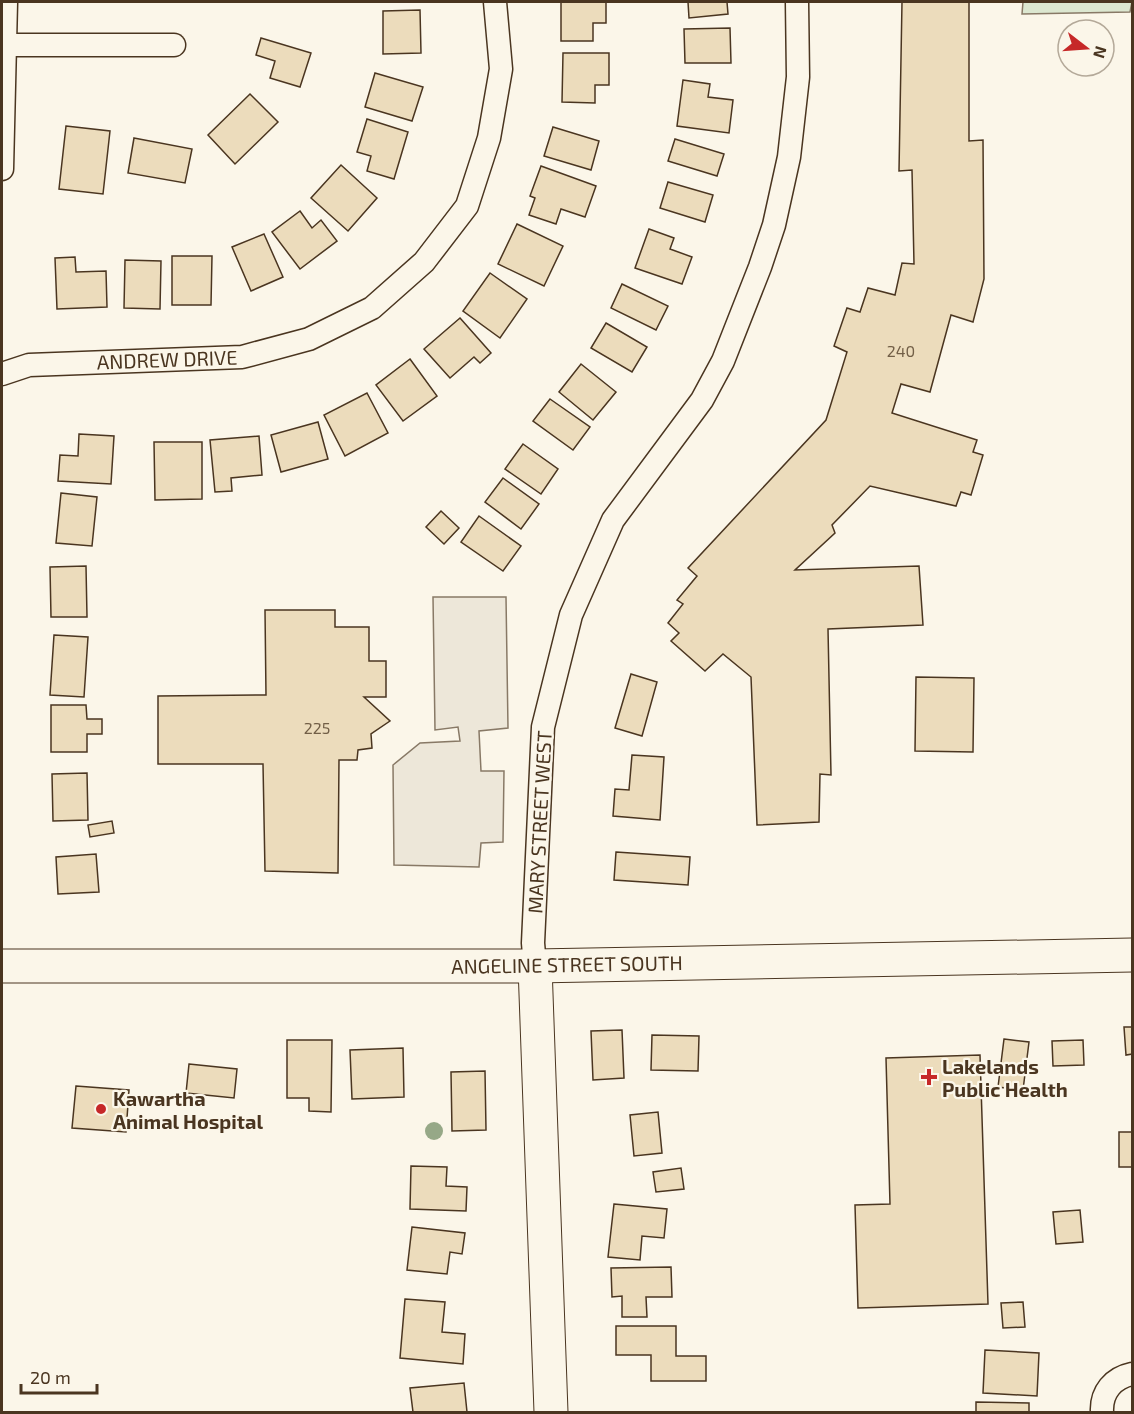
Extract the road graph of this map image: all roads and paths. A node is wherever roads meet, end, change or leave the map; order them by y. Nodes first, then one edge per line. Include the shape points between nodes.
1 (6, 2) edge
2 (495, 2) edge
3 (797, 2) edge
4 (174, 45) dead end
5 (3, 46) edge
6 (2, 170) edge
7 (2, 374) edge
8 (1132, 955) edge
9 (2, 966) edge
10 (535, 966) junction
11 (1132, 1374) edge
12 (551, 1413) edge
13 (1102, 1413) edge

1 - 5 street
2 - 7 street, ANDREW DRIVE via 501,69 489,138 467,206 424,262 372,308 309,339 242,357 29,366
3 - 10 street, MARY STREET WEST via 798,77 789,157 760,267 723,361 702,400 613,520 571,615 543,727
4 - 5 street
5 - 6 street
8 - 10 main road, ANGELINE STREET SOUTH
9 - 10 main road, ANGELINE STREET SOUTH
10 - 12 main road, MARY STREET WEST
11 - 13 street via 1120,1377 1107,1388

